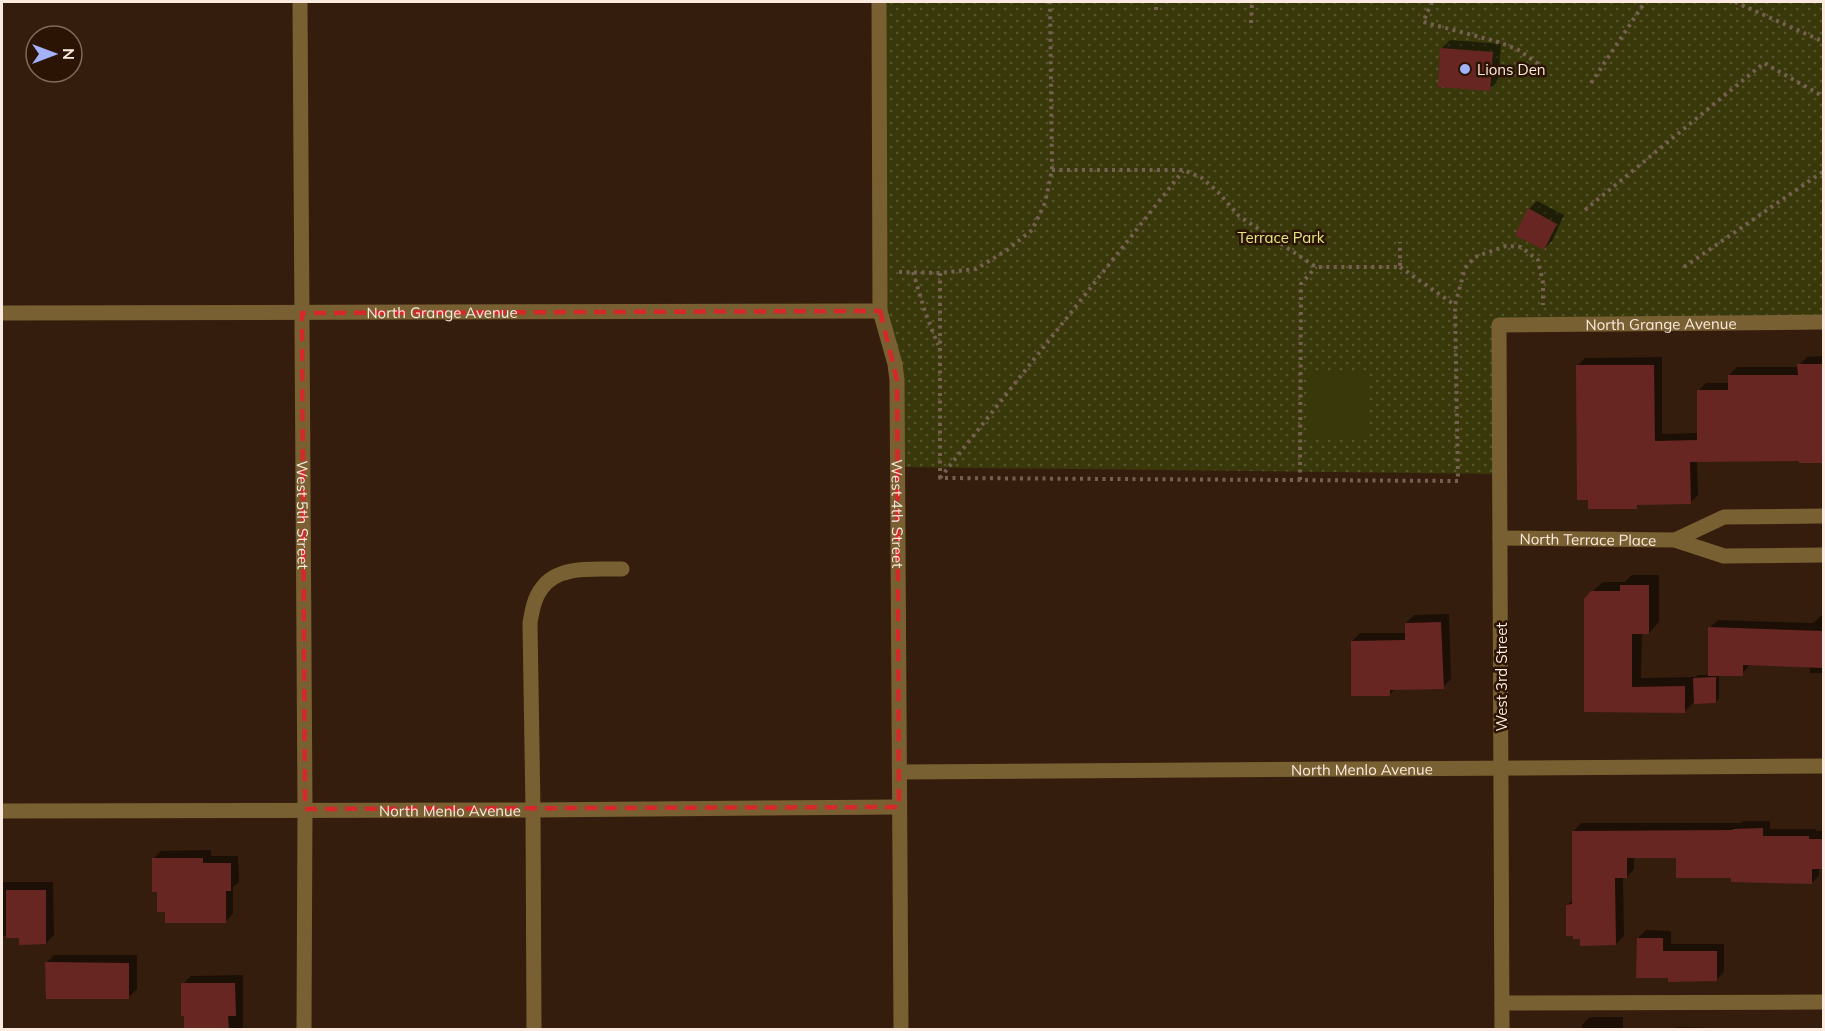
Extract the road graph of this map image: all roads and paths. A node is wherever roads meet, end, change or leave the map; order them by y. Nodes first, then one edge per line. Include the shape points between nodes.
1 (300, 2) edge
2 (879, 2) edge
3 (1050, 2) edge
4 (1156, 2) edge
5 (1252, 2) edge
6 (1432, 2) edge
7 (1645, 2) edge
8 (1734, 2) edge
9 (1156, 10) dead end
10 (1251, 23) dead end
11 (1824, 42) edge
12 (1547, 70) dead end
13 (1591, 83) dead end
14 (1824, 98) edge
15 (1052, 170) junction
16 (1184, 170) junction
17 (1824, 171) edge
18 (1585, 210) dead end
19 (1400, 242) dead end
20 (1316, 267) junction
21 (1400, 267) junction
22 (1684, 267) dead end
23 (880, 271) junction
24 (913, 272) junction
25 (940, 273) junction
26 (1455, 305) junction
27 (880, 310) junction
28 (2, 313) edge
29 (302, 313) junction
30 (1824, 322) edge
31 (1499, 325) joint
32 (1542, 325) junction
33 (939, 349) junction
34 (940, 478) junction
35 (1300, 480) junction
36 (1824, 516) edge
37 (1500, 538) junction
38 (1675, 540) junction
39 (1824, 555) edge
40 (622, 569) dead end
41 (1824, 766) edge
42 (1501, 767) junction
43 (900, 772) junction
44 (899, 807) junction
45 (305, 809) junction
46 (533, 810) junction
47 (2, 811) edge
48 (1824, 1002) edge
49 (1502, 1003) junction
50 (304, 1029) edge
51 (534, 1029) edge
52 (902, 1029) edge
53 (1502, 1029) edge

1 - 29 street, West 5th Street
2 - 23 street, West 4th Street
3 - 15 path
4 - 9 path
5 - 10 path
6 - 12 path via 1423,22 1517,49
7 - 13 path
8 - 11 path
14 - 18 path via 1764,63
15 - 16 path
15 - 25 path via 1045,203 1032,230 976,269
16 - 20 path via 1202,178 1239,216
16 - 34 path
17 - 22 path
19 - 21 path
20 - 21 path
20 - 35 path via 1301,285
21 - 26 path
23 - 24 path
23 - 27 street, West 4th Street
24 - 25 path
24 - 33 path
25 - 33 path
26 - 32 path via 1465,268 1475,257 1506,246 1521,247 1538,260 1543,284
26 - 35 path via 1458,482
27 - 29 street, North Grange Avenue
27 - 43 street, West 4th Street via 897,380
28 - 29 street, North Grange Avenue
29 - 45 street, West 5th Street
30 - 32 street, North Grange Avenue
31 - 32 street, North Grange Avenue
31 - 37 street, West 3rd Street
33 - 34 path
34 - 35 path
36 - 38 street, North Terrace Place via 1725,517
37 - 38 street, North Terrace Place
37 - 42 street, West 3rd Street
38 - 39 street, North Terrace Place via 1724,556
40 - 46 street via 557,575 542,587 533,604
41 - 42 street, North Menlo Avenue
42 - 43 street, North Menlo Avenue
42 - 49 street, West 3rd Street
43 - 44 street, West 4th Street
44 - 46 street, North Menlo Avenue
44 - 52 street, West 4th Street
45 - 46 street, North Menlo Avenue
45 - 47 street, North Menlo Avenue
45 - 50 street, West 5th Street
46 - 51 street
48 - 49 street
49 - 53 street, West 3rd Street

